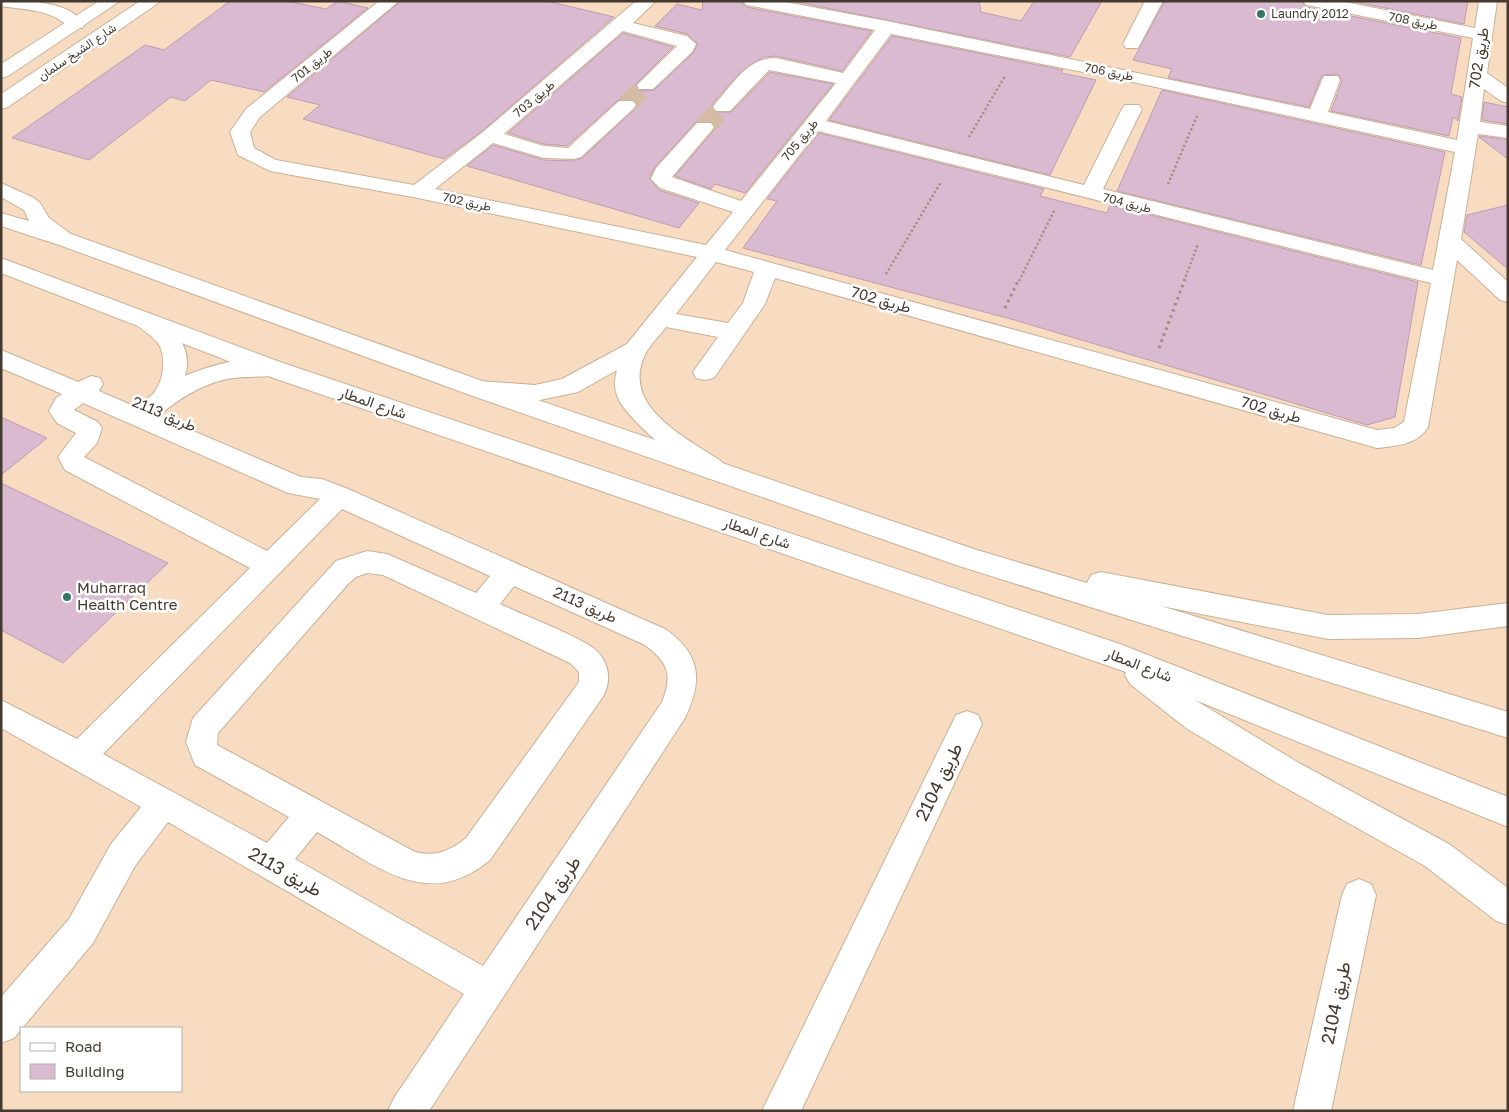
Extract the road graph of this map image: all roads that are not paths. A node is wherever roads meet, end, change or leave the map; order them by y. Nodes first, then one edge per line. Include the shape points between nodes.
1 (2, 1) edge
2 (111, 1) edge
3 (152, 1) edge
4 (390, 1) edge
5 (647, 1) edge
6 (752, 1) edge
7 (1154, 1) edge
8 (1312, 1) edge
9 (1492, 10) edge
10 (76, 24) junction
11 (622, 25) junction
12 (887, 26) junction
13 (1483, 35) junction
14 (1132, 44) dead end
15 (1, 72) edge
16 (1477, 75) junction
17 (848, 80) junction
18 (1331, 80) dead end
19 (646, 85) tunnel mouth
20 (1508, 98) edge
21 (1, 103) edge
22 (626, 105) tunnel mouth
23 (724, 107) tunnel mouth
24 (1132, 109) dead end
25 (1317, 116) junction
26 (812, 124) junction
27 (704, 127) tunnel mouth
28 (240, 132) joint
29 (1508, 132) edge
30 (490, 136) junction
31 (1467, 137) junction
32 (1, 189) edge
33 (418, 192) junction
34 (1090, 194) junction
35 (745, 208) junction
36 (1, 219) edge
37 (1449, 240) junction
38 (70, 241) junction
39 (710, 253) junction
40 (1, 265) edge
41 (767, 268) junction
42 (1442, 279) junction
43 (1508, 295) edge
44 (659, 318) junction
45 (145, 320) junction
46 (734, 332) junction
47 (1, 345) edge
48 (634, 350) junction
49 (1, 358) edge
50 (271, 368) junction
51 (705, 372) dead end
52 (86, 388) junction
53 (480, 389) junction
54 (152, 407) junction
55 (712, 468) junction
56 (331, 493) junction
57 (969, 558) junction
58 (269, 566) junction
59 (510, 571) junction
60 (480, 608) junction
61 (1508, 614) edge
62 (1110, 654) junction
63 (683, 668) joint
64 (1, 713) edge
65 (967, 724) dead end
66 (1508, 725) edge
67 (80, 757) junction
68 (163, 802) junction
69 (1508, 812) edge
70 (312, 813) junction
71 (271, 863) junction
72 (1359, 895) dead end
73 (1508, 909) edge
74 (489, 989) junction
75 (1, 1025) edge
76 (407, 1111) edge
77 (780, 1111) edge
78 (1312, 1111) edge

1 - 10 street via 60,12 71,17
2 - 10 street, شارع الشيخ سلمان
3 - 21 street, شارع الشيخ سلمان
4 - 28 street, طريق 701 via 253,113
5 - 11 street, طريق 703
6 - 12 street, طريق 706
7 - 14 street
8 - 13 street, طريق 708
9 - 13 street, طريق 702
10 - 15 street, شارع الشيخ سلمان
11 - 19 street via 687,44
11 - 30 street, طريق 703
12 - 17 street, طريق 705
12 - 25 street, طريق 706
13 - 16 street, طريق 702
16 - 20 street
16 - 31 street, طريق 702
17 - 23 street via 765,64
17 - 26 street, طريق 705
18 - 25 street
22 - 30 street via 568,155
24 - 34 street
25 - 31 street, طريق 706
26 - 34 street, طريق 704
26 - 35 street, طريق 705
27 - 35 street via 661,178 667,184
28 - 33 street, طريق 702 via 245,151 270,165
29 - 31 street, طريق 706
30 - 33 street, طريق 703
31 - 37 street, طريق 702
32 - 38 street via 27,202 40,222
33 - 39 street, طريق 702
34 - 42 street, طريق 704
35 - 39 street, طريق 705
36 - 38 street
37 - 42 street, طريق 702
37 - 43 street
38 - 53 street
39 - 41 street, طريق 702
39 - 44 street
40 - 45 street, شارع المطار
41 - 42 street, طريق 702 via 1377,439 1400,436 1415,427
41 - 46 street via 754,304
44 - 46 street
44 - 48 street
45 - 50 street, شارع المطار
45 - 54 street, طريق 2113 via 169,338 175,351 173,380
46 - 51 street
47 - 52 street, طريق 2113
48 - 53 street via 569,386 534,393
48 - 55 street via 626,388 636,407 660,431
49 - 52 street, طريق 2113
50 - 54 street, طريق 2113 via 217,373 182,386
50 - 62 street, شارع المطار
52 - 54 street, طريق 2113
52 - 58 street via 65,404 62,411 66,417 89,428 86,440 72,453 74,464
53 - 55 street
54 - 56 street, طريق 2113 via 297,486
55 - 57 street
56 - 58 street
56 - 59 street, طريق 2113
57 - 61 street via 1328,627 1418,626
57 - 66 street
58 - 67 street
59 - 60 street
59 - 63 street, طريق 2113 via 655,637 667,645
60 - 70 street via 387,565 378,562 357,565 338,576 204,727 201,747 206,755
60 - 70 street via 580,654 588,660 595,676 593,686 478,849 452,867 437,871 421,870
62 - 69 street, شارع المطار
62 - 73 street via 1197,719 1288,774 1437,855
63 - 74 street, طريق 2104 via 680,696 674,709
64 - 67 street, طريق 2113
65 - 77 street, طريق 2104
67 - 68 street, طريق 2113
68 - 71 street, طريق 2113
68 - 75 street via 123,854 81,932
70 - 71 street
71 - 74 street, طريق 2113
72 - 78 street, طريق 2104
74 - 76 street, طريق 2104

